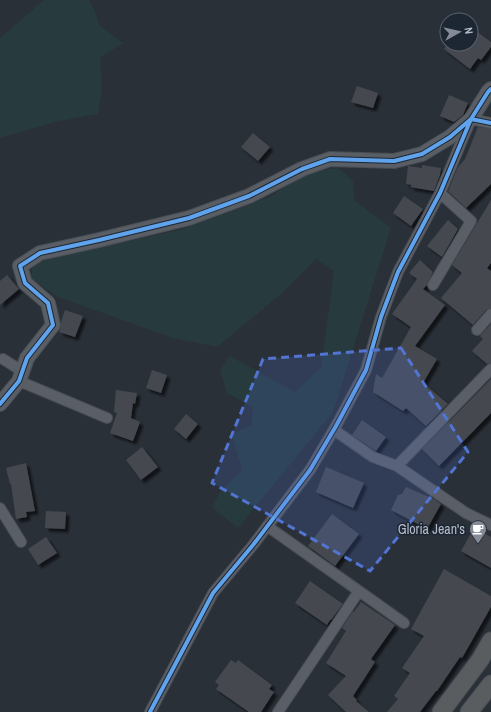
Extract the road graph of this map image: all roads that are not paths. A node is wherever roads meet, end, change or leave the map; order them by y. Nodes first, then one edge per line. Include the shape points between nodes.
1 (491, 90) edge
2 (471, 119) junction
3 (491, 123) edge
4 (440, 193) junction
5 (433, 285) dead end
6 (491, 314) edge
7 (477, 330) dead end
8 (3, 359) dead end
9 (491, 369) edge
10 (21, 376) junction
11 (0, 404) edge
12 (107, 418) dead end
13 (334, 430) junction
14 (397, 466) junction
15 (0, 508) edge
16 (491, 525) edge
17 (267, 526) junction
18 (21, 542) dead end
19 (359, 591) junction
20 (404, 622) dead end
21 (491, 641) edge
22 (491, 684) edge
23 (150, 712) edge
24 (278, 712) edge
25 (441, 712) edge
26 (469, 712) edge

1 - 2 street
2 - 3 street
2 - 4 street
2 - 10 street via 450,137 422,154 394,161 330,159 302,169 249,196 189,218 40,253 20,266 25,283 48,303 53,326 27,358
4 - 5 street via 471,221
4 - 13 street via 398,272 366,370
6 - 7 street
8 - 10 street
9 - 14 street
10 - 11 street
10 - 12 street
13 - 14 street via 373,457
13 - 17 street via 310,470
14 - 16 street via 466,513
15 - 18 street
17 - 19 street
17 - 23 street via 213,593
19 - 20 street
19 - 24 street
21 - 25 highway
22 - 26 highway

